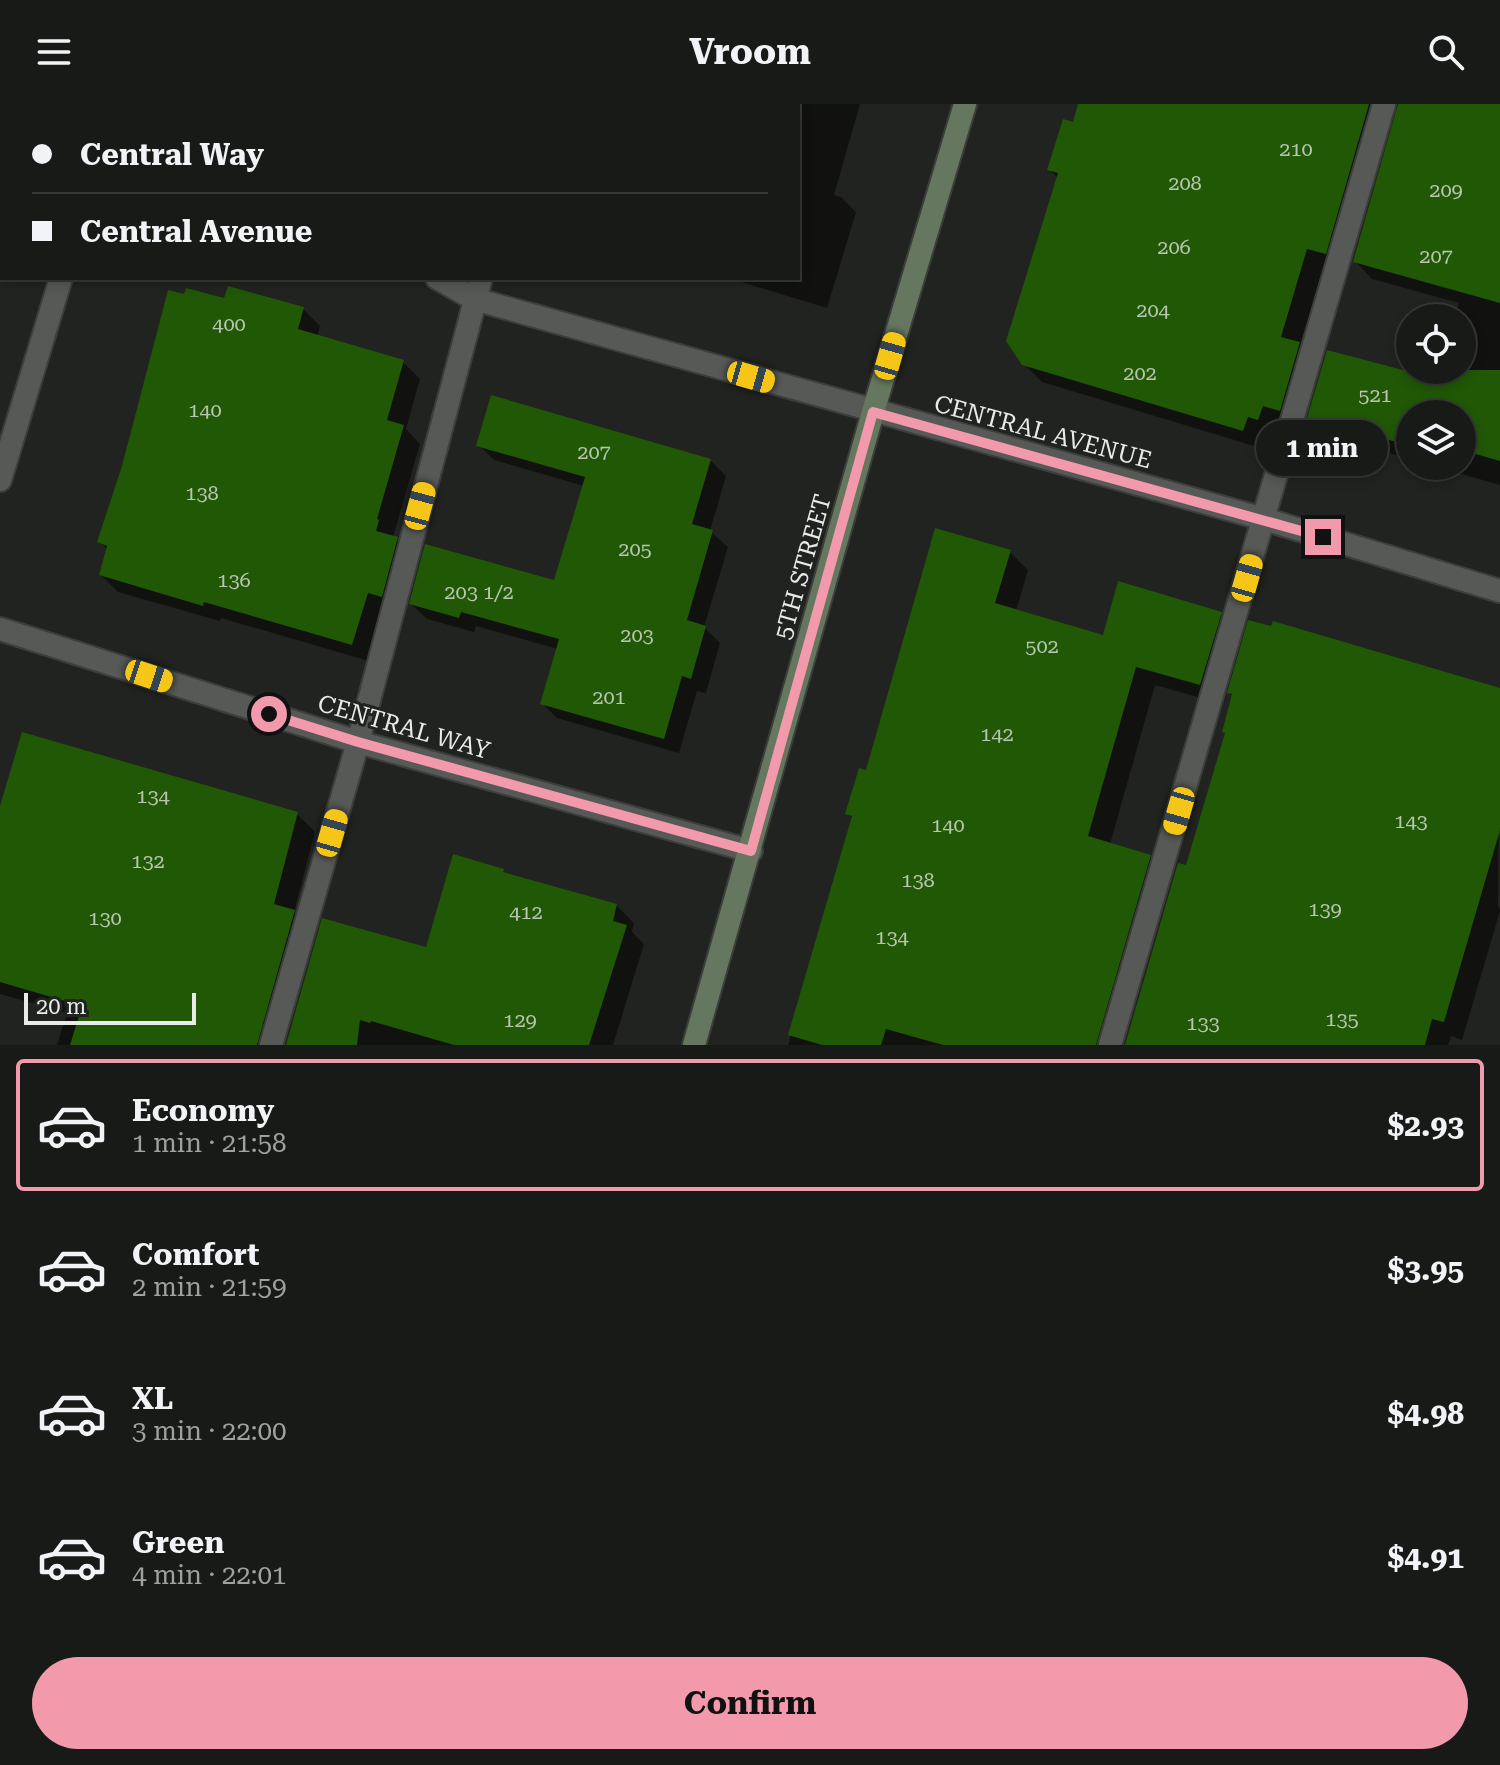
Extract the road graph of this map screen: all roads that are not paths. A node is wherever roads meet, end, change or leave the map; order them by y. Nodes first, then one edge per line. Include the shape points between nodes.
1 (965, 104) edge
2 (1384, 104) edge
3 (60, 280) edge
4 (444, 280) edge
5 (478, 289) edge
6 (873, 412) junction
7 (8, 427) edge
8 (0, 480) edge
9 (1264, 519) junction
10 (1500, 591) edge
11 (0, 629) edge
12 (358, 742) junction
13 (751, 851) junction
14 (271, 1045) edge
15 (694, 1045) edge
16 (1110, 1045) edge

1 - 6 main road, 5TH STREET
2 - 9 street
3 - 7 street
4 - 5 street, CENTRAL AVENUE
5 - 6 street, CENTRAL AVENUE
5 - 12 street
6 - 9 street, CENTRAL AVENUE
6 - 13 main road, 5TH STREET
7 - 8 street
9 - 10 street, CENTRAL AVENUE
9 - 16 street
11 - 12 street, CENTRAL WAY
12 - 13 street, CENTRAL WAY
12 - 14 street
13 - 15 main road, 5TH STREET

